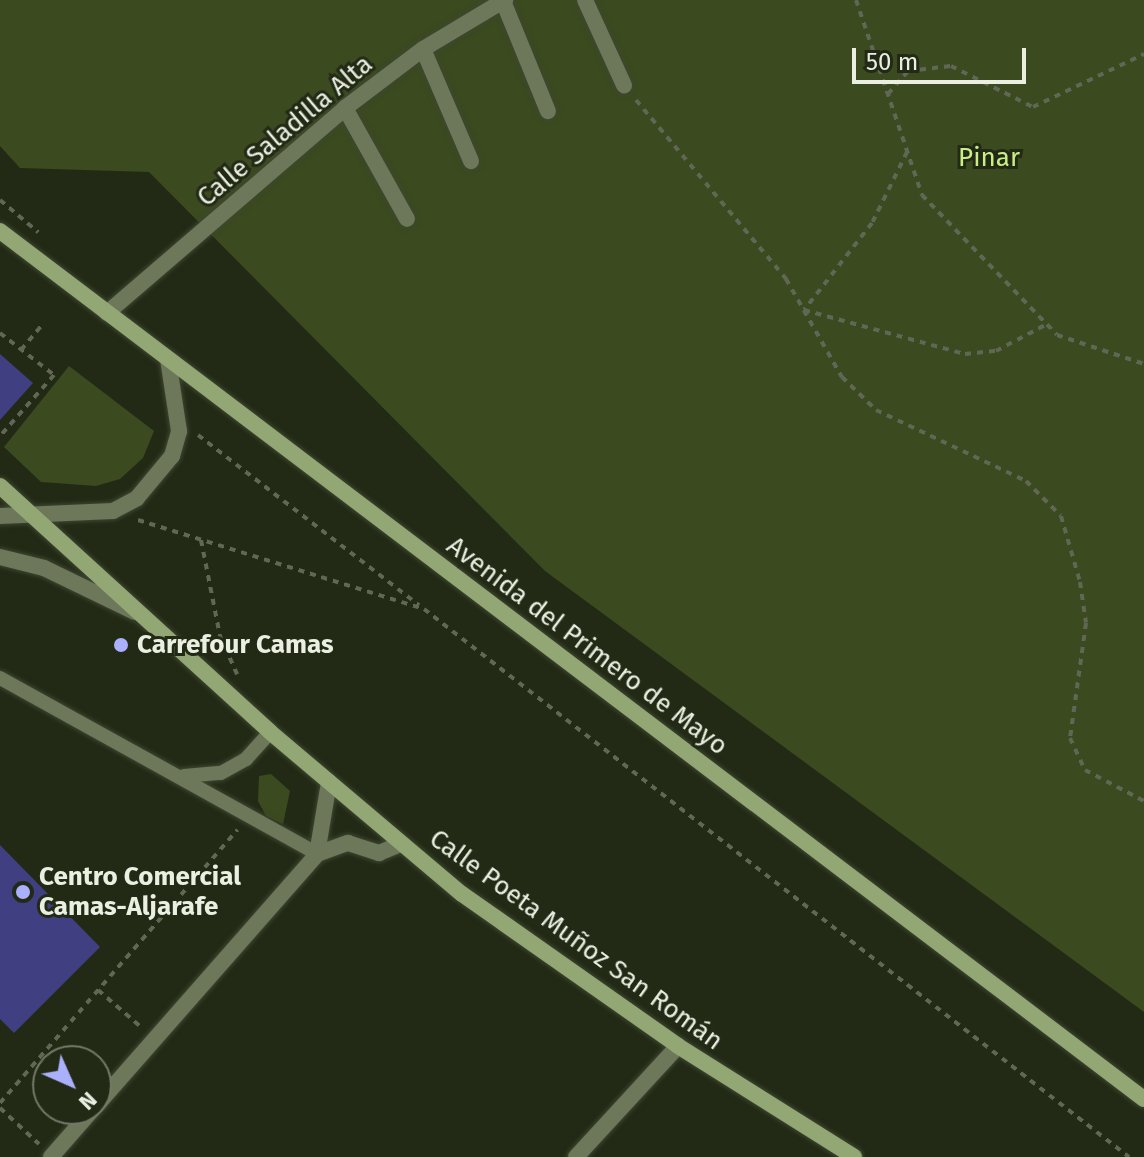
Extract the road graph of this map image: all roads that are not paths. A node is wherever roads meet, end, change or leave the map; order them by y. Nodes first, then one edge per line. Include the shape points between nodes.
1 (585, 0) edge
2 (504, 1) edge
3 (423, 49) junction
4 (624, 85) road end
5 (345, 108) junction
6 (548, 111) dead end
7 (471, 161) dead end
8 (407, 219) dead end
9 (0, 231) edge
10 (107, 313) junction
11 (168, 359) junction
12 (0, 486) edge
13 (34, 514) junction
14 (0, 516) edge
15 (0, 557) edge
16 (147, 617) junction
17 (0, 678) edge
18 (270, 732) junction
19 (183, 776) junction
20 (329, 782) junction
21 (400, 844) junction
22 (317, 854) junction
23 (678, 1046) junction
24 (112, 1088) edge
25 (1144, 1099) edge
26 (80, 1125) edge
27 (52, 1156) edge
28 (576, 1157) edge
29 (854, 1157) edge

1 - 4 street
2 - 3 street, Calle Saladilla Alta
2 - 6 street
3 - 5 street, Calle Saladilla Alta
3 - 7 street
5 - 8 street
5 - 10 street, Calle Saladilla Alta
9 - 10 main road, Avenida del Primero de Mayo
10 - 11 main road, Avenida del Primero de Mayo
11 - 13 street via 177,419 172,456 137,498 113,511
11 - 25 main road, Avenida del Primero de Mayo
12 - 13 main road, Calle Poeta Muñoz San Román
13 - 14 street
13 - 16 main road, Calle Poeta Muñoz San Román
15 - 16 street via 44,568
16 - 18 main road, Calle Poeta Muñoz San Román
17 - 19 lane
18 - 19 lane via 246,759 221,773
18 - 20 main road, Calle Poeta Muñoz San Román
19 - 22 lane
20 - 21 main road, Calle Poeta Muñoz San Román
20 - 22 street
21 - 22 street via 379,853 348,843
21 - 23 main road, Calle Poeta Muñoz San Román via 462,894
22 - 24 street
23 - 28 street
23 - 29 main road, Calle Poeta Muñoz San Román
26 - 27 street

